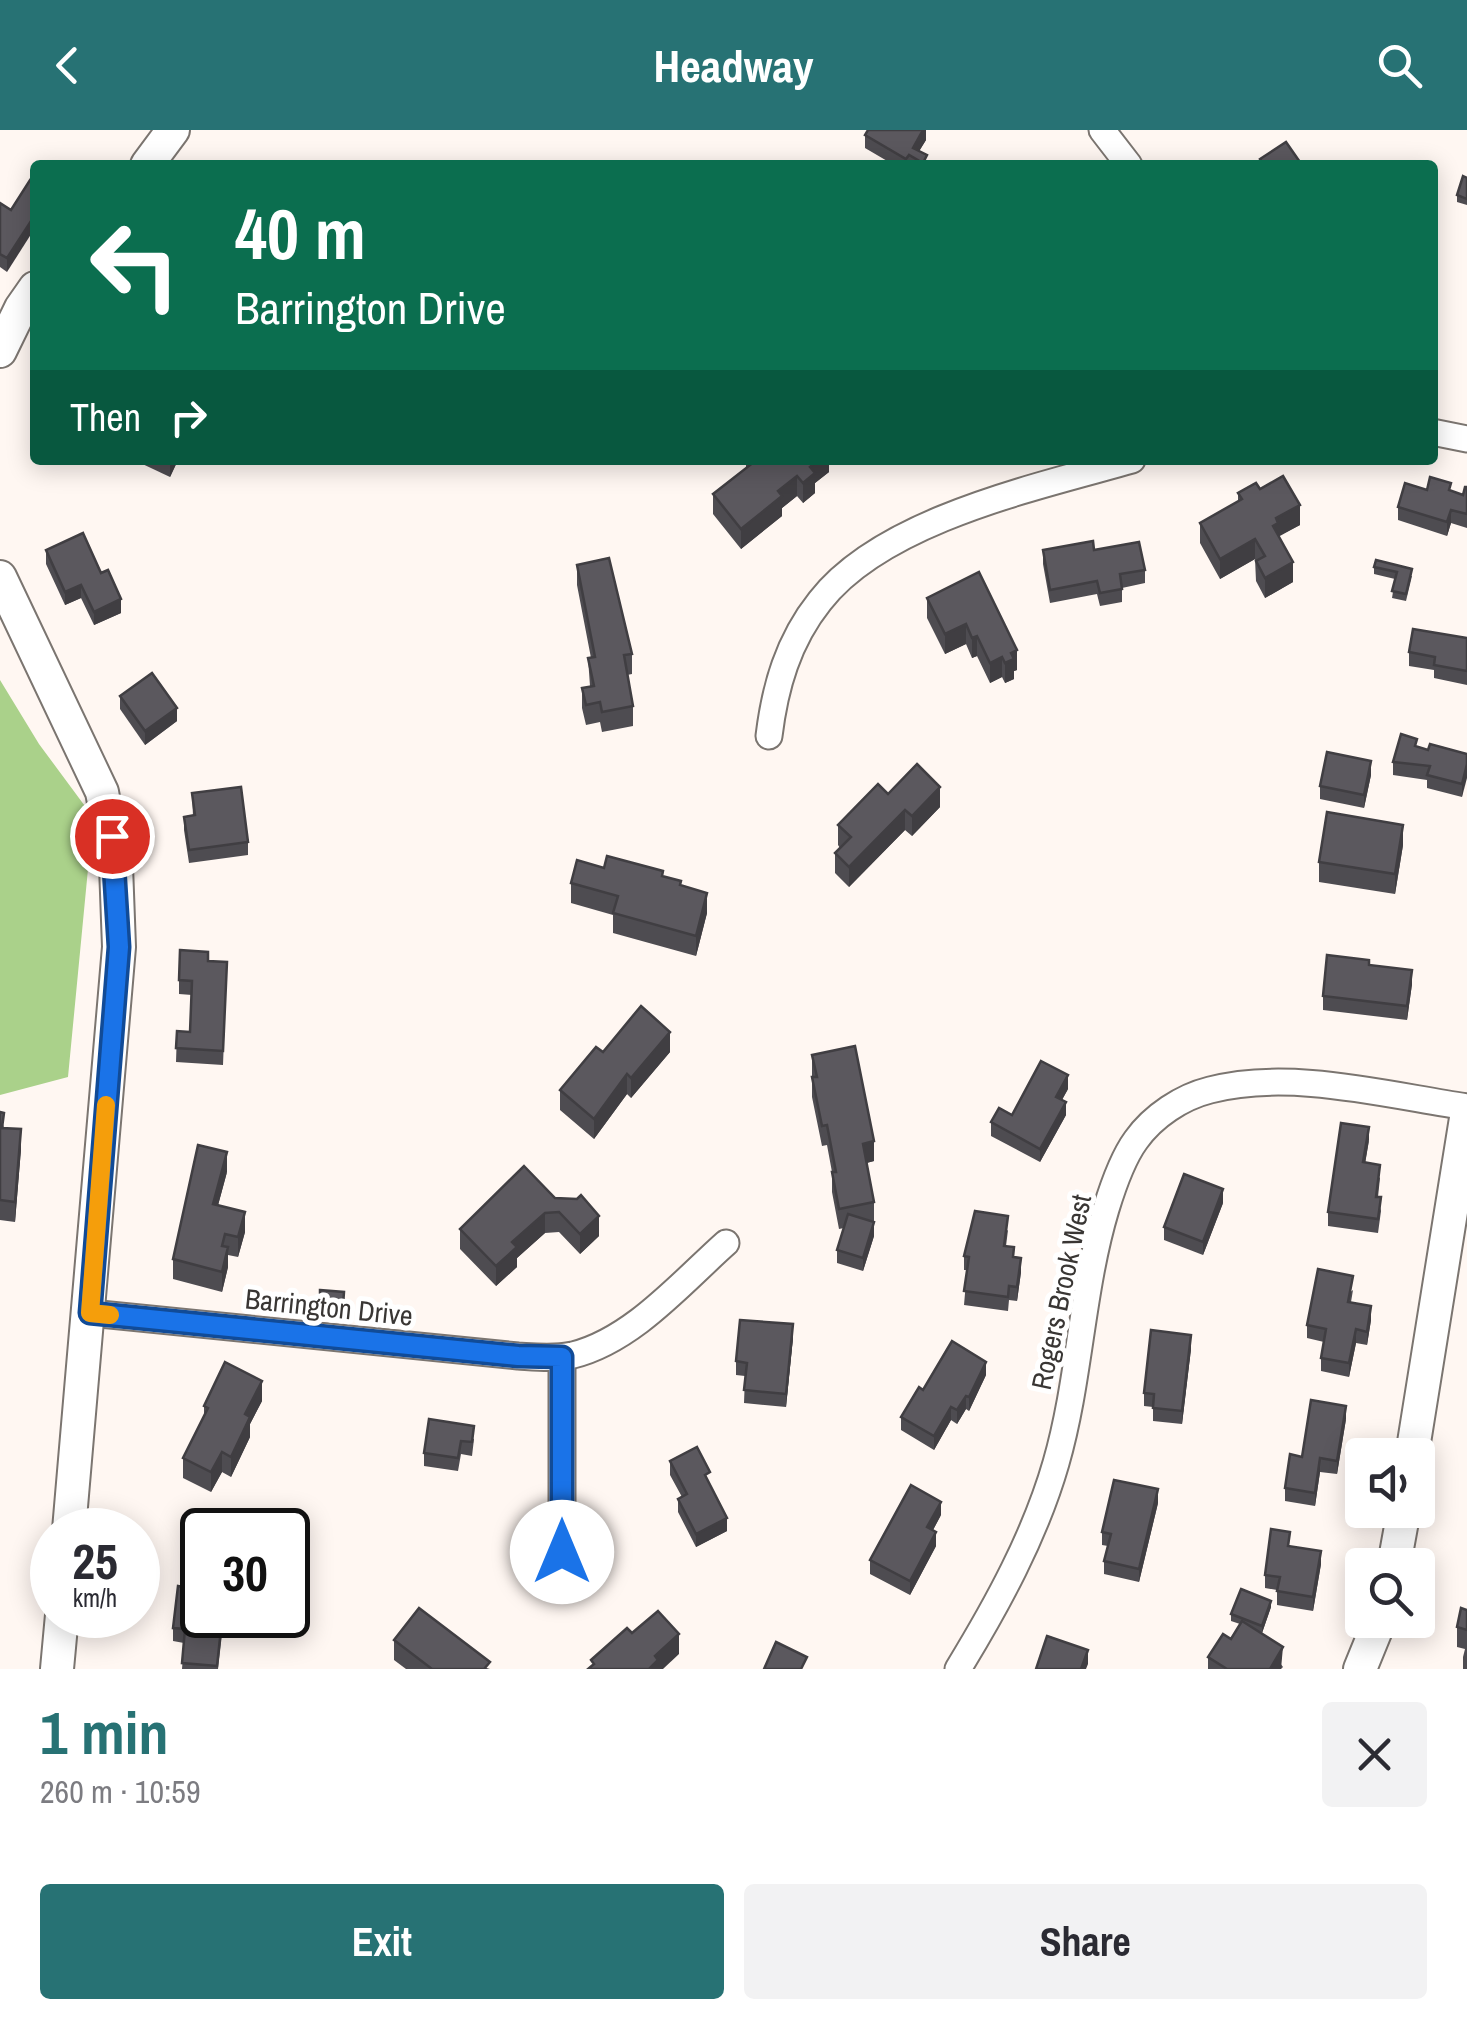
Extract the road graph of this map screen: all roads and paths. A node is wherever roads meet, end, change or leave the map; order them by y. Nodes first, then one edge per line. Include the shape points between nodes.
1 (174, 130) edge
2 (1102, 130) edge
3 (151, 160) edge
4 (1125, 160) edge
5 (30, 295) edge
6 (0, 351) edge
7 (1438, 433) edge
8 (1467, 439) edge
9 (1116, 465) edge
10 (0, 577) edge
11 (769, 736) dead end
12 (1467, 1109) edge
13 (726, 1243) dead end
14 (90, 1313) junction
15 (562, 1357) junction
16 (1415, 1438) edge
17 (72, 1508) edge
18 (562, 1552) dead end
19 (60, 1638) edge
20 (1373, 1638) edge
21 (57, 1669) edge
22 (958, 1669) edge
23 (1360, 1669) edge

1 - 3 street
2 - 4 street
5 - 6 street
7 - 8 street
9 - 11 street via 948,516 891,543 846,576 820,599 787,656
10 - 14 street via 102,792 116,866 119,947
12 - 16 street
12 - 22 street, Rogers Brook West via 1258,1081 1208,1090 1148,1124 1133,1143 1098,1234 1056,1462 1037,1520
13 - 15 street, Barrington Drive via 619,1334
14 - 15 street, Barrington Drive
14 - 17 street
15 - 18 street
19 - 21 street
20 - 23 street

